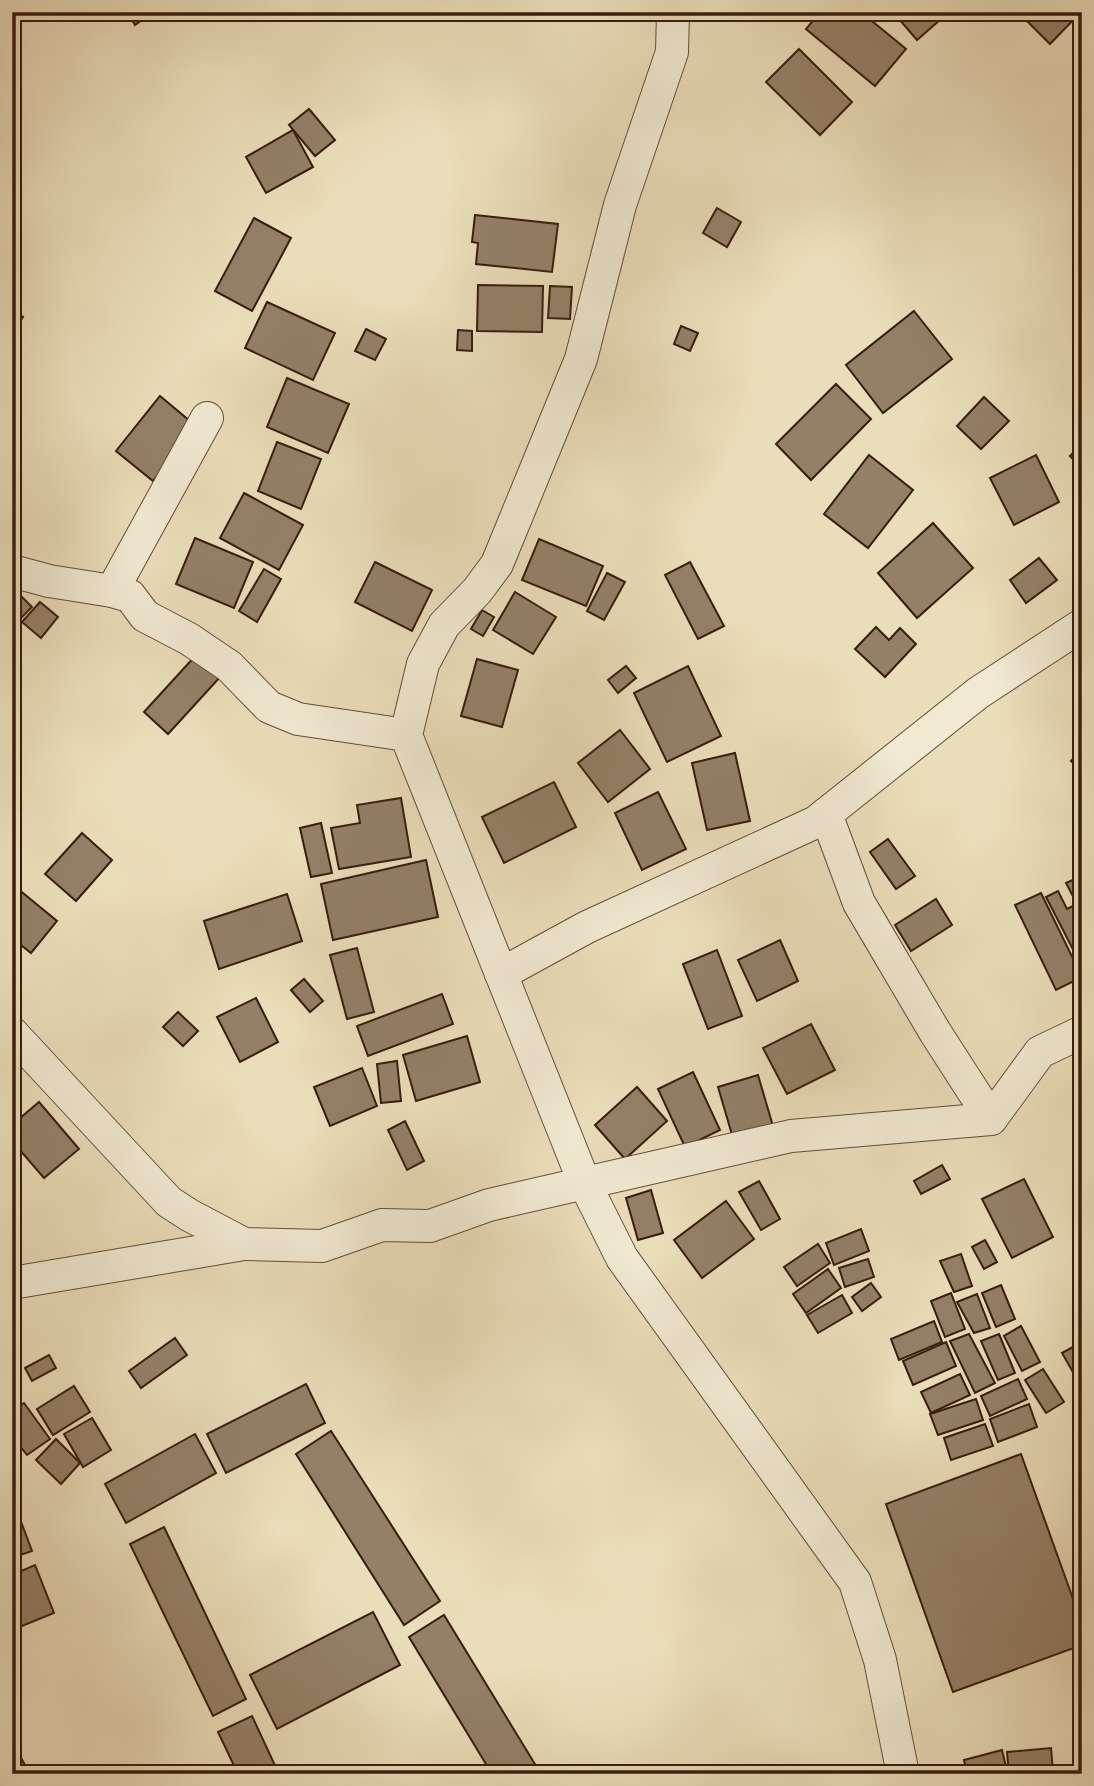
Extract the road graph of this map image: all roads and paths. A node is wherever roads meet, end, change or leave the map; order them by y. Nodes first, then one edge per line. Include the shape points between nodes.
1 (673, 12) edge
2 (207, 418) dead end
3 (12, 571) edge
4 (112, 591) junction
5 (1082, 625) edge
6 (406, 735) junction
7 (826, 814) junction
8 (501, 974) junction
9 (1082, 1032) edge
10 (12, 1033) edge
11 (991, 1119) junction
12 (584, 1182) junction
13 (244, 1244) junction
14 (12, 1283) edge
15 (902, 1774) edge

1 - 6 street via 672,52 620,205 581,359 497,564 444,625 423,664
2 - 4 street
3 - 4 street
4 - 6 street via 130,596 145,616 229,666 269,706 298,719
5 - 7 street via 978,693
6 - 8 street
7 - 8 street via 587,927
7 - 11 street via 859,903
8 - 12 street
9 - 11 street via 1040,1052
10 - 13 street via 169,1202
11 - 12 street via 791,1136
12 - 13 street via 489,1205 430,1226 382,1225 322,1246
12 - 15 street via 622,1258 855,1582 880,1660
13 - 14 street

